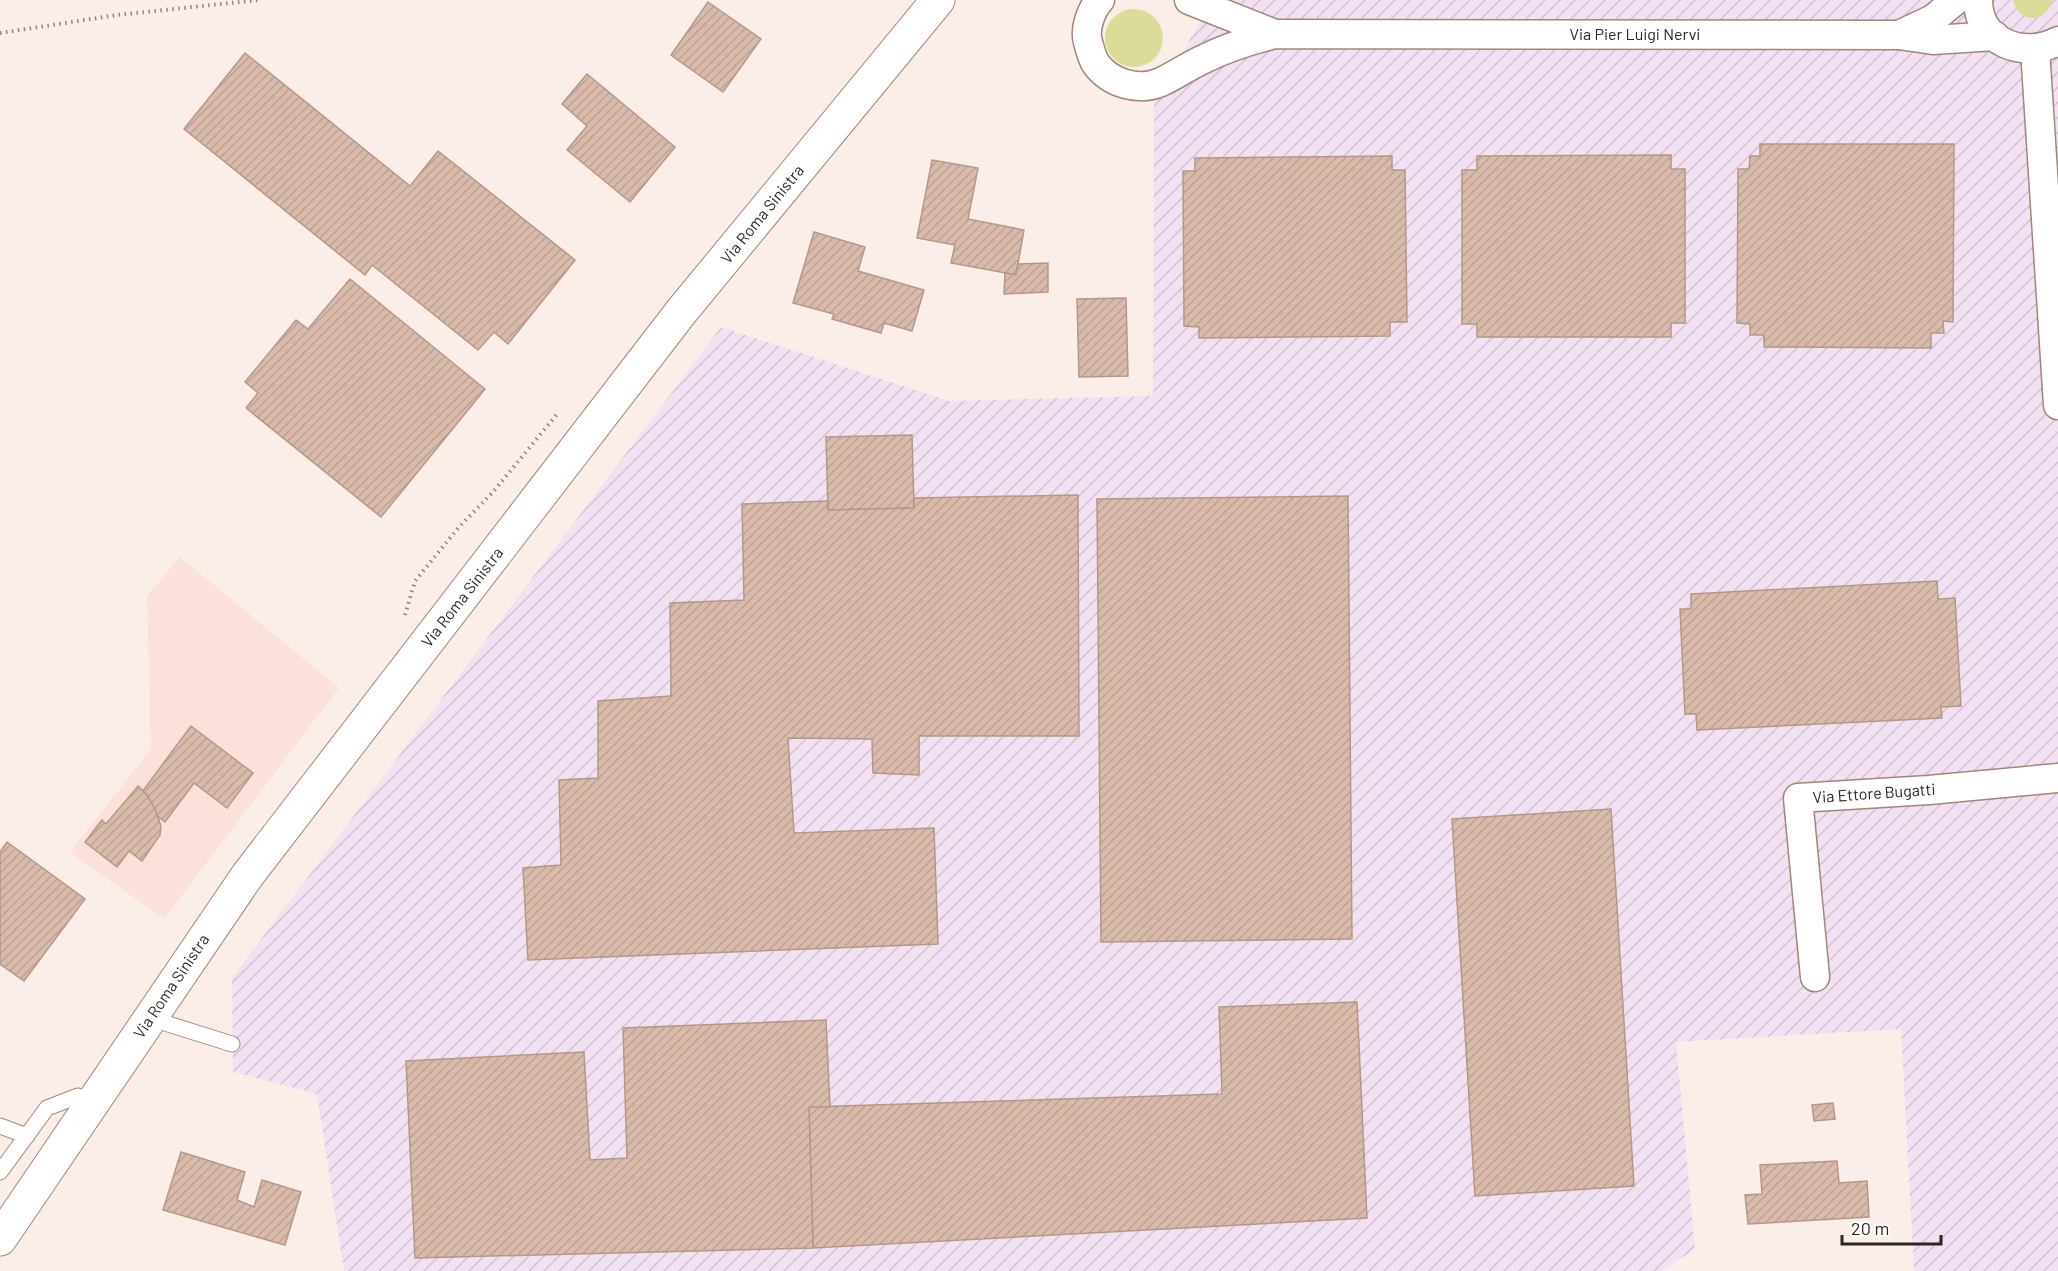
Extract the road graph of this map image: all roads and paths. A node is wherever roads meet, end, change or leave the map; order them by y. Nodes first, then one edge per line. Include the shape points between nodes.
1 (199, 0) edge
2 (258, 0) edge
3 (938, 0) edge
4 (1100, 0) edge
5 (1189, 0) edge
6 (1956, 0) edge
7 (1978, 0) edge
8 (203, 6) junction
9 (0, 33) edge
10 (1275, 34) junction
11 (1899, 35) junction
12 (1995, 36) junction
13 (2047, 45) edge
14 (2058, 405) edge
15 (2058, 778) edge
16 (1815, 977) dead end
17 (149, 1018) junction
18 (232, 1044) dead end
19 (91, 1102) junction
20 (0, 1126) edge
21 (27, 1136) junction
22 (0, 1172) edge
23 (8, 1228) edge
24 (0, 1251) edge

1 - 8 path
2 - 8 path
3 - 17 main road, Via Roma Sinistra via 681,312 247,876
4 - 10 street, Via Pier Luigi Nervi via 1090,14 1087,38 1094,62 1117,82 1142,86 1160,82 1225,49
5 - 10 street, Via Pier Luigi Nervi
6 - 11 street via 1933,19
7 - 12 street via 1984,24
8 - 9 path
10 - 11 street, Via Pier Luigi Nervi
11 - 12 street, Via Pier Luigi Nervi via 1934,40
12 - 13 street via 2020,49
13 - 14 street
15 - 16 street, Via Ettore Bugatti via 1798,798
17 - 18 lane
17 - 19 main road, Via Roma Sinistra
19 - 21 lane via 78,1096 46,1108
19 - 23 main road, Via Roma Sinistra
20 - 21 lane
21 - 22 lane
23 - 24 main road, Via Roma Sinistra

